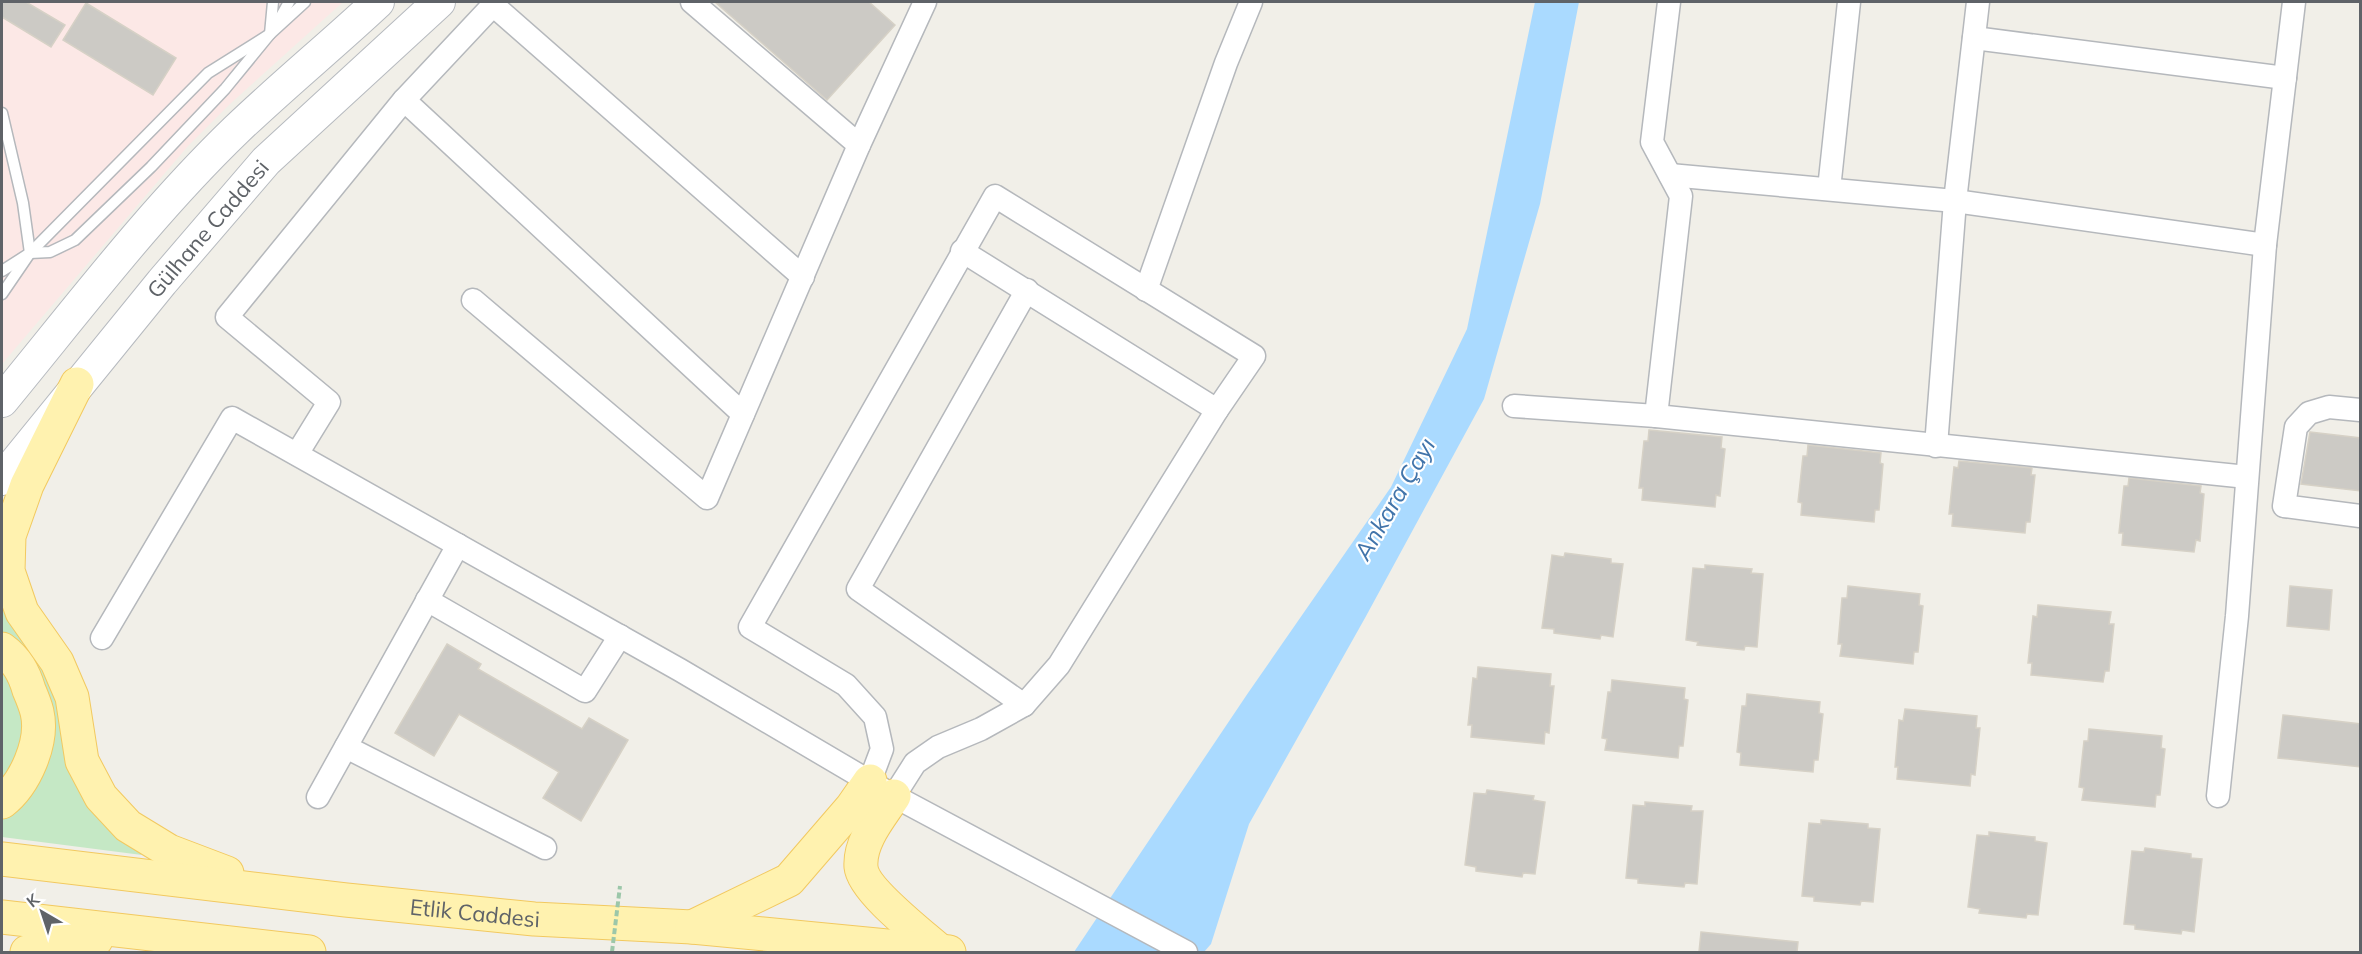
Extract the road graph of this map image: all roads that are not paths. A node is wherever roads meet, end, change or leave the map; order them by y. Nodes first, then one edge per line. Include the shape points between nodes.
1 (273, 2) edge
2 (289, 2) edge
3 (305, 2) edge
4 (378, 2) edge
5 (439, 2) edge
6 (692, 2) edge
7 (925, 2) edge
8 (1251, 2) edge
9 (1669, 2) edge
10 (1849, 2) edge
11 (1978, 2) edge
12 (2294, 2) edge
13 (495, 3) edge
14 (270, 34) junction
15 (1974, 38) junction
16 (2284, 78) junction
17 (404, 100) junction
18 (2, 113) edge
19 (859, 145) junction
20 (1670, 175) junction
21 (1829, 189) junction
22 (1955, 201) junction
23 (2265, 245) junction
24 (962, 251) junction
25 (30, 253) junction
26 (2, 271) edge
27 (803, 277) junction
28 (1027, 290) junction
29 (1146, 290) junction
30 (2, 294) edge
31 (473, 300) dead end
32 (77, 384) junction
33 (2, 401) edge
34 (1514, 406) dead end
35 (1217, 410) junction
36 (2361, 410) edge
37 (743, 414) junction
38 (1656, 416) junction
39 (1936, 446) junction
40 (297, 454) junction
41 (2247, 477) junction
42 (2, 479) edge
43 (2361, 516) edge
44 (458, 545) junction
45 (428, 600) junction
46 (620, 636) junction
47 (102, 638) dead end
48 (2, 649) edge
49 (1024, 705) junction
50 (346, 747) junction
51 (882, 788) junction
52 (2218, 796) dead end
53 (318, 797) dead end
54 (2, 802) edge
55 (544, 848) dead end
56 (2, 859) edge
57 (282, 892) junction
58 (2, 917) edge
59 (692, 927) junction
60 (134, 934) junction
61 (27, 952) edge
62 (309, 952) edge
63 (944, 952) edge
64 (1186, 952) edge

1 - 14 lane
2 - 14 lane
3 - 14 lane
4 - 33 main road, Gülhane Caddesi via 236,130 184,185
5 - 32 main road, Gülhane Caddesi via 266,161
6 - 19 street
7 - 19 street
8 - 29 street
9 - 20 street via 1652,142
10 - 21 street
11 - 15 street
12 - 16 street
13 - 17 street
13 - 27 street
14 - 25 lane via 208,74
14 - 25 lane via 168,150 75,240 50,252
15 - 16 street
15 - 22 street
16 - 23 street
17 - 37 street
17 - 40 street via 227,317 329,402
18 - 25 lane
19 - 27 street
20 - 21 street
20 - 38 street via 1681,196
21 - 22 street
22 - 23 street
22 - 39 street
23 - 41 street
24 - 28 street
24 - 29 street via 996,196
24 - 51 street via 750,627 846,685 875,717 882,749
25 - 26 lane
25 - 30 lane
27 - 37 street
28 - 35 street
28 - 49 street via 858,590
29 - 35 street via 1254,356
31 - 37 street via 707,498
32 - 42 main road, Gülhane Caddesi
32 - 57 main road via 27,485 9,536 8,571 22,612 57,662 72,697 82,761 101,797 128,826 169,852
34 - 38 street
35 - 49 street via 1059,665
36 - 43 street via 2329,407 2309,413 2296,427 2284,506
38 - 39 street
39 - 41 street
40 - 44 street
40 - 47 street via 232,418
41 - 52 street
44 - 45 street
44 - 46 street
45 - 46 street via 585,691
45 - 50 street
46 - 51 street
48 - 54 main road via 24,672 38,714 30,767
49 - 51 street via 938,747
50 - 53 street
50 - 55 street
51 - 59 main road via 852,807 789,880
51 - 63 main road via 861,867 877,893
51 - 64 street
56 - 57 main road, Etlik Caddesi
57 - 59 main road, Etlik Caddesi via 534,919
58 - 60 main road
59 - 63 main road, Etlik Caddesi
60 - 61 main road
60 - 62 main road

